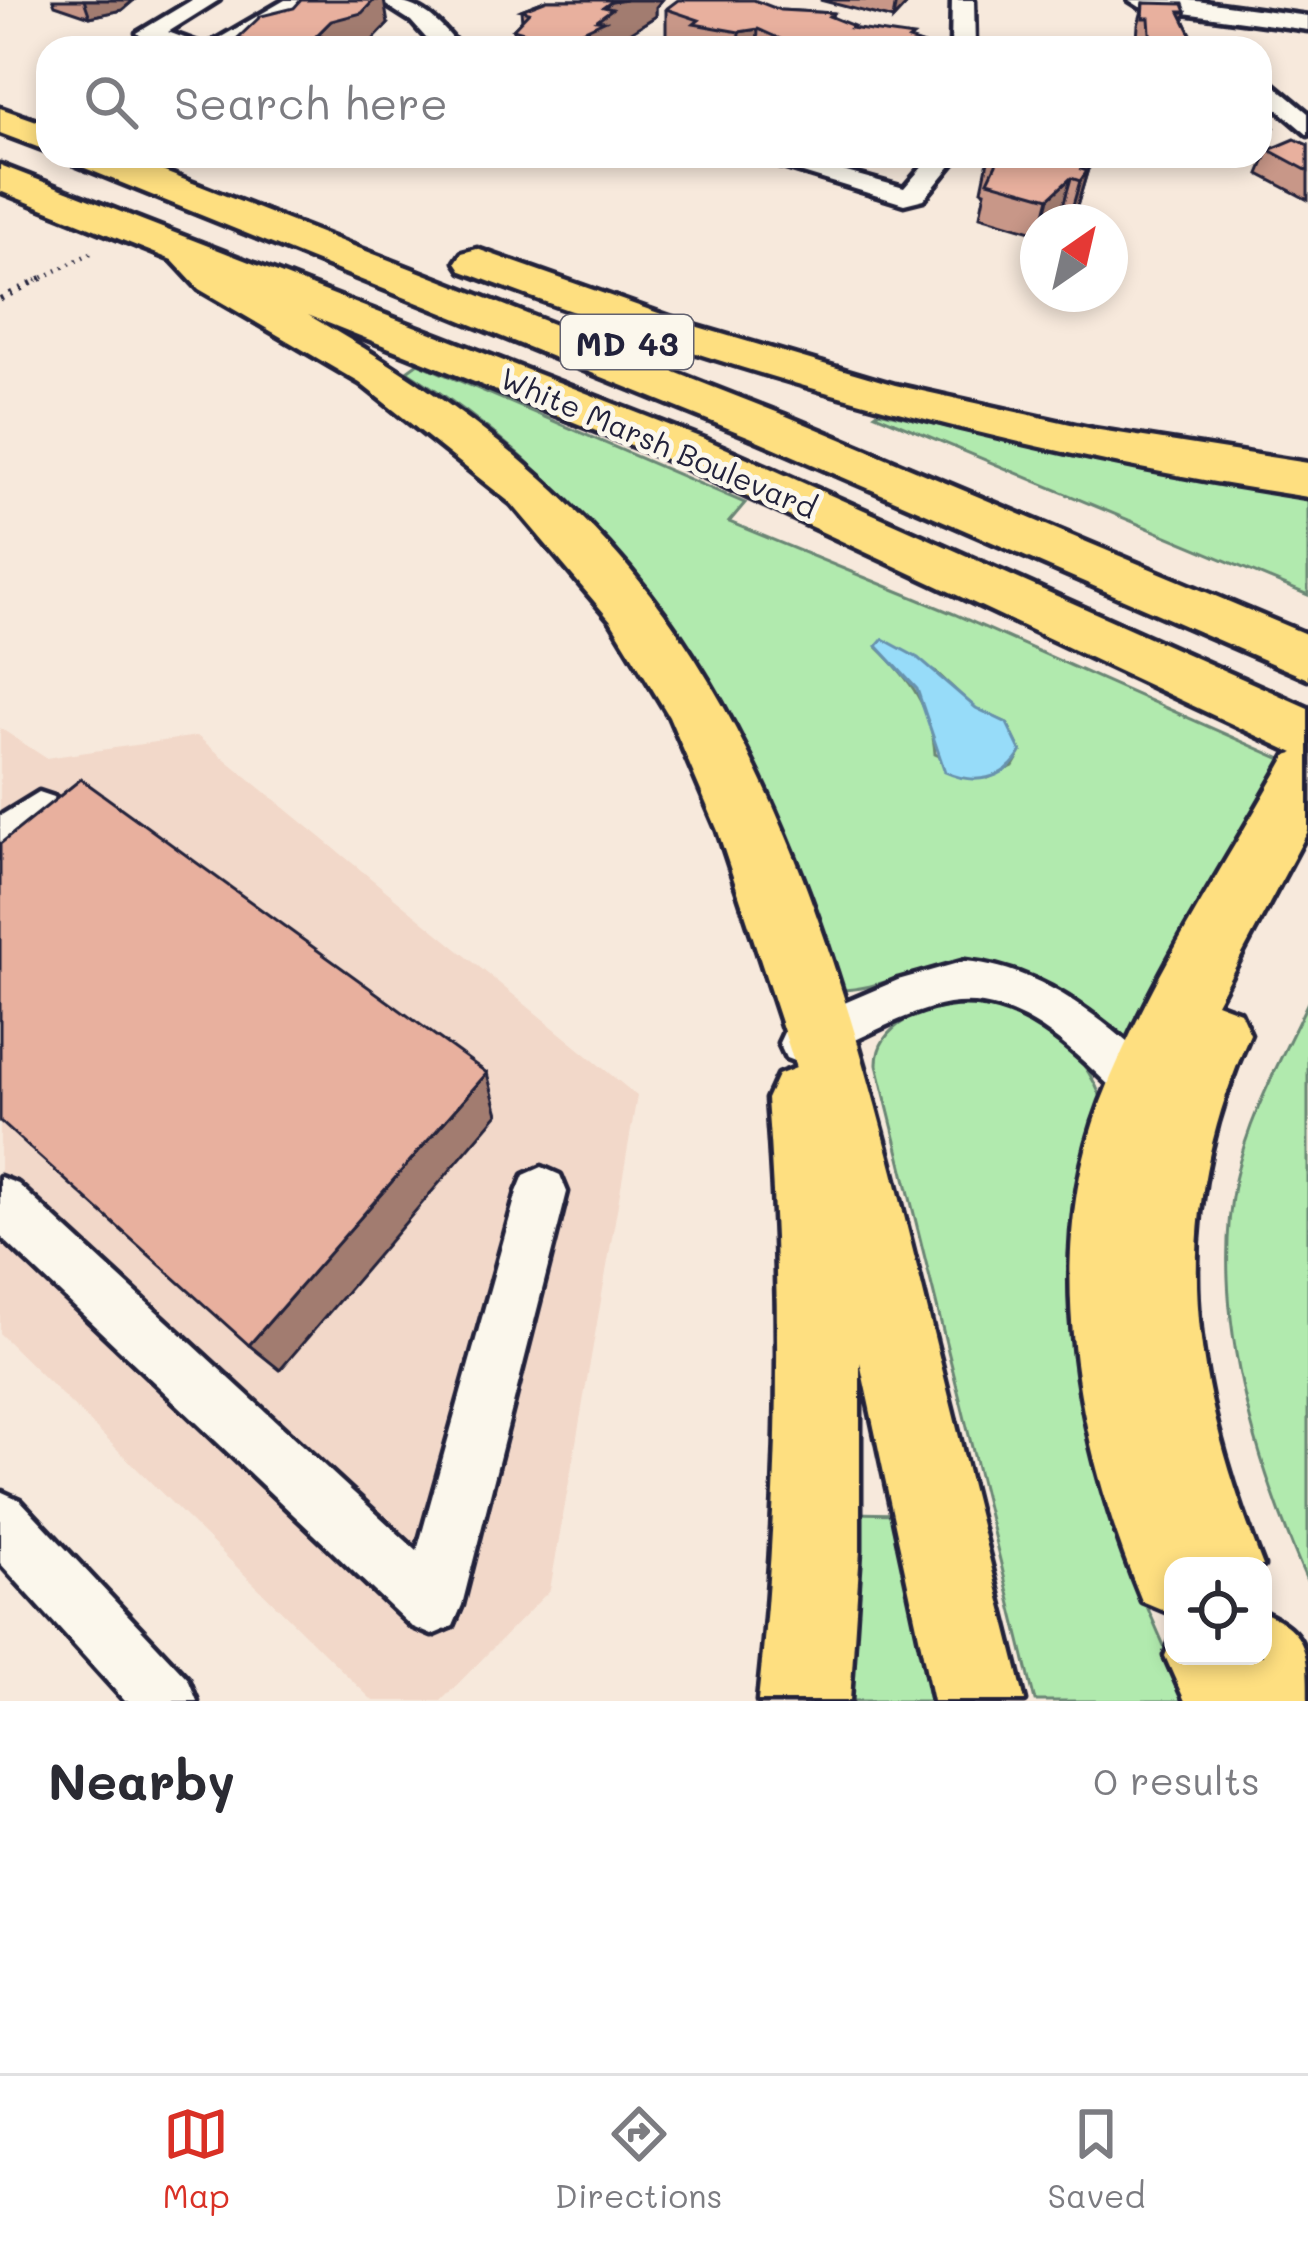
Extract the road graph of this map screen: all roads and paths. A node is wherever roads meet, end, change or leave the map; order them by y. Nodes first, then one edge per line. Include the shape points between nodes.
1 (208, 0) edge
2 (301, 0) edge
3 (389, 0) edge
4 (963, 0) edge
5 (1140, 0) edge
6 (1240, 15) junction
7 (1308, 23) edge
8 (158, 36) edge
9 (238, 36) edge
10 (437, 36) edge
11 (963, 36) edge
12 (1240, 36) edge
13 (0, 92) edge
14 (1272, 92) edge
15 (36, 106) edge
16 (0, 119) edge
17 (1308, 127) edge
18 (36, 134) edge
19 (156, 168) edge
20 (234, 168) edge
21 (803, 168) edge
22 (936, 168) edge
23 (0, 177) edge
24 (332, 206) dead end
25 (129, 231) junction
26 (438, 247) dead end
27 (191, 257) junction
28 (0, 299) edge
29 (1308, 480) edge
30 (1308, 622) edge
31 (1308, 658) edge
32 (1308, 713) edge
33 (1308, 734) edge
34 (1308, 772) edge
35 (38, 809) edge
36 (0, 841) edge
37 (1308, 860) edge
38 (810, 1040) junction
39 (1161, 1102) junction
40 (542, 1192) dead end
41 (0, 1202) edge
42 (0, 1520) edge
43 (1169, 1557) edge
44 (1216, 1557) edge
45 (1215, 1665) edge
46 (1265, 1665) edge
47 (166, 1701) edge
48 (804, 1701) edge
49 (979, 1701) edge
50 (1234, 1701) edge
51 (1283, 1701) edge

1 - 8 street via 149,33
2 - 9 street
3 - 10 street
4 - 11 street
5 - 6 street
6 - 7 street
6 - 12 street
13 - 15 highway
14 - 17 street
16 - 18 highway
19 - 30 highway, MD 43
19 - 31 highway
19 - 32 highway via 1248,659 1279,677
20 - 24 highway
21 - 22 street via 904,196
23 - 25 highway, White Marsh Boulevard / MD 43
25 - 27 highway, White Marsh Boulevard / MD 43
25 - 28 path
26 - 29 highway via 850,392 1094,448
27 - 33 highway, White Marsh Boulevard / MD 43 via 690,452
27 - 38 highway via 214,280 425,406 580,544 696,710 784,930
34 - 39 highway
35 - 36 street
37 - 39 highway via 1194,1072
38 - 39 street via 936,986 990,982 1057,1012
38 - 48 highway via 820,1513
38 - 49 highway
39 - 43 highway via 1121,1157 1115,1331 1118,1378
39 - 44 highway via 1160,1346 1170,1407
40 - 41 street via 432,1604
42 - 47 street
45 - 50 highway
46 - 51 highway

